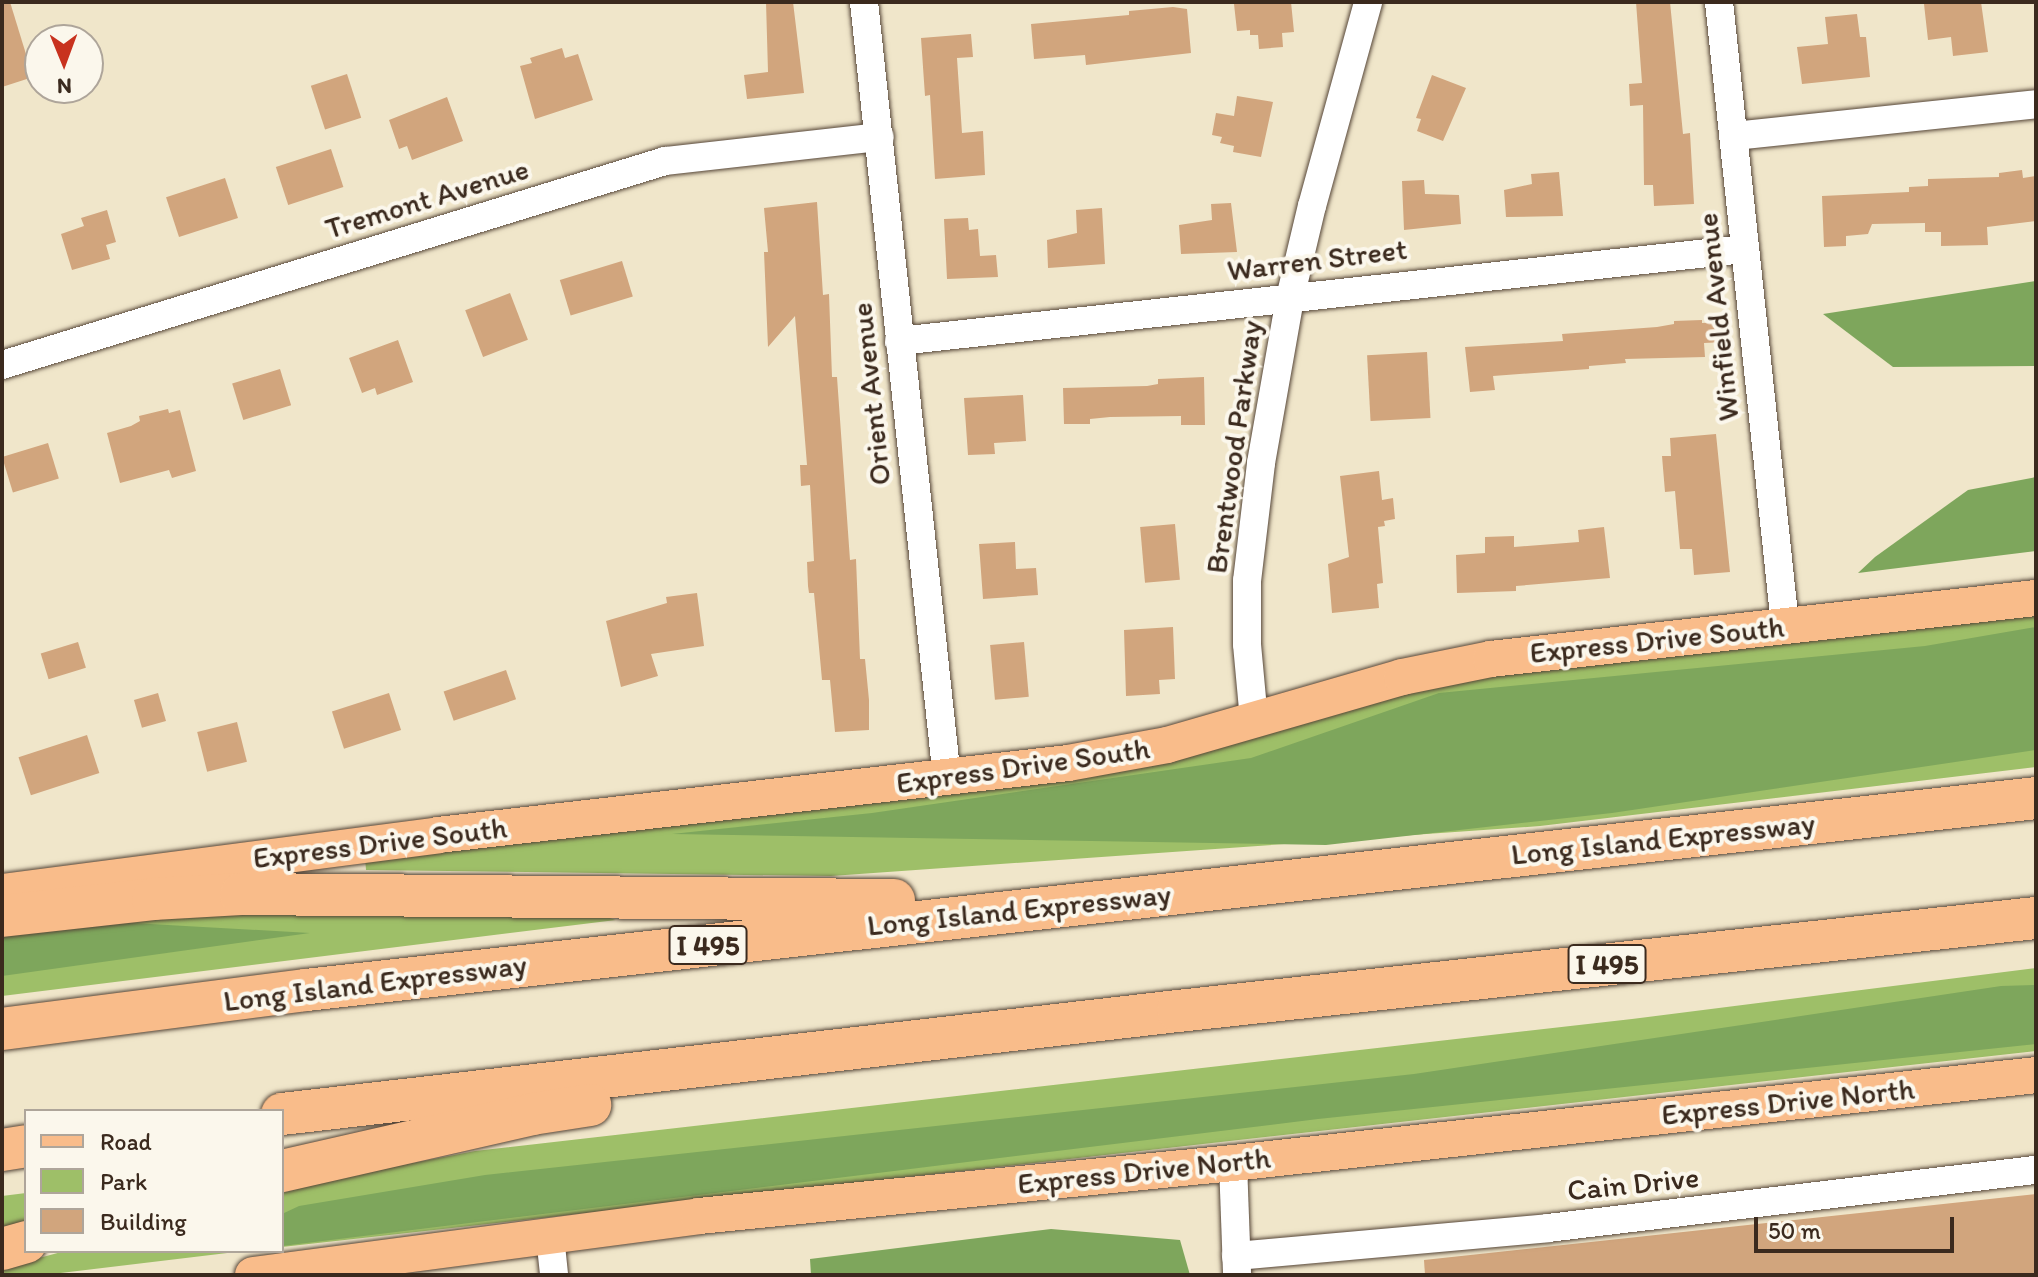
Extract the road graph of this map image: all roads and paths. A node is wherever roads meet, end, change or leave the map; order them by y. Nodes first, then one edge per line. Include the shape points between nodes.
1 (864, 2) edge
2 (1368, 2) edge
3 (1719, 2) edge
4 (2036, 104) edge
5 (1734, 136) junction
6 (880, 137) junction
7 (1744, 249) junction
8 (1290, 298) junction
9 (899, 341) junction
10 (2, 365) edge
11 (2036, 598) edge
12 (1785, 625) junction
13 (1254, 720) junction
14 (947, 779) junction
15 (2036, 798) edge
16 (1414, 866) junction
17 (2, 892) edge
18 (2, 916) edge
19 (2036, 918) edge
20 (1178, 1011) junction
21 (2, 1029) edge
22 (2036, 1075) edge
23 (284, 1114) edge
24 (24, 1146) edge
25 (2, 1150) edge
26 (1233, 1163) junction
27 (2036, 1170) edge
28 (284, 1171) edge
29 (550, 1236) junction
30 (24, 1243) edge
31 (2, 1249) edge
32 (1236, 1266) edge
33 (253, 1275) edge
34 (554, 1275) edge

1 - 6 street, Orient Avenue
2 - 8 street, Brentwood Parkway
3 - 5 street, Winfield Avenue
4 - 5 street
5 - 7 street, Winfield Avenue
6 - 9 street, Orient Avenue
6 - 10 street, Tremont Avenue via 665,161
7 - 8 street, Warren Street
7 - 12 street, Winfield Avenue
8 - 9 street, Warren Street
8 - 13 street, Brentwood Parkway via 1247,581
9 - 14 street, Orient Avenue
11 - 12 main road, Express Drive South
12 - 13 main road, Express Drive South via 1445,667
13 - 14 main road, Express Drive South via 1120,755
14 - 17 main road, Express Drive South via 423,837
15 - 16 highway, Long Island Expressway / I 495
16 - 18 highway via 938,900 241,894
16 - 21 highway, Long Island Expressway / I 495 via 336,986
19 - 20 highway, I 495
20 - 23 highway, I 495
20 - 28 highway via 532,1114
22 - 26 main road, Express Drive North
24 - 25 highway
26 - 29 main road, Express Drive North
26 - 32 street
27 - 32 street, Cain Drive
29 - 33 main road, Express Drive North
29 - 34 street
30 - 31 highway

